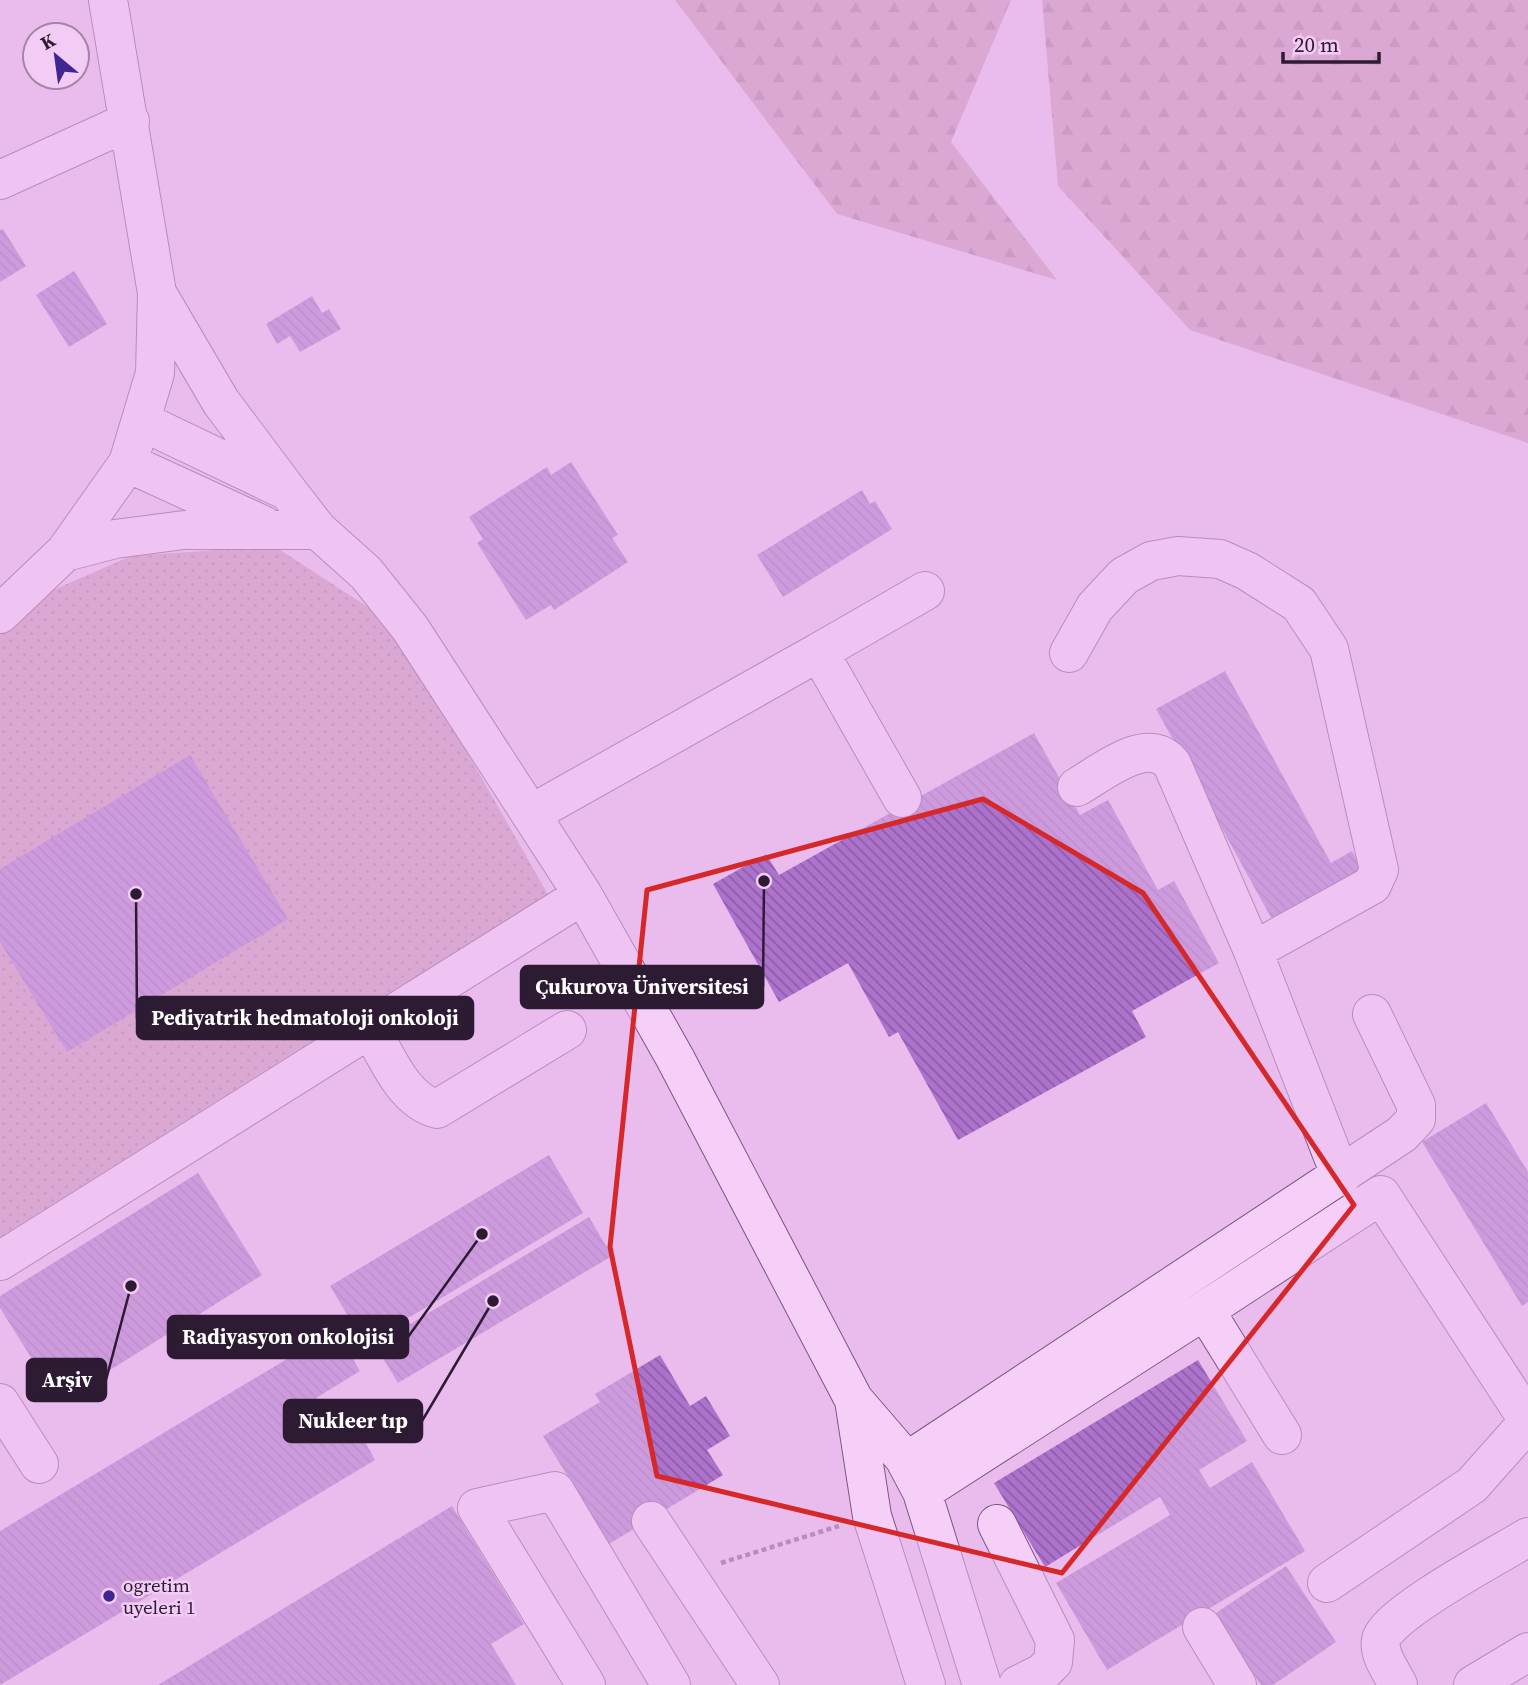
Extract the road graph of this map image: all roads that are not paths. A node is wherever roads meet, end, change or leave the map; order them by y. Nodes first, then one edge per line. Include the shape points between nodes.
1 (108, 0) edge
2 (130, 121) junction
3 (0, 178) edge
4 (157, 293) junction
5 (141, 421) junction
6 (128, 463) junction
7 (287, 490) junction
8 (274, 530) junction
9 (318, 530) junction
10 (65, 552) junction
11 (925, 591) dead end
12 (0, 614) edge
13 (819, 652) junction
14 (1069, 653) dead end
15 (1077, 787) dead end
16 (902, 798) dead end
17 (531, 814) junction
18 (583, 895) junction
19 (1253, 951) junction
20 (1372, 1014) dead end
21 (370, 1028) junction
22 (567, 1030) dead end
23 (1361, 1179) junction
24 (0, 1261) edge
25 (1205, 1310) junction
26 (854, 1400) junction
27 (0, 1403) edge
28 (1528, 1421) edge
29 (1282, 1435) dead end
30 (39, 1464) dead end
31 (914, 1477) junction
32 (651, 1521) dead end
33 (998, 1524) dead end
34 (1528, 1537) edge
35 (1327, 1583) dead end
36 (1202, 1627) dead end
37 (1528, 1652) edge
38 (586, 1685) edge
39 (671, 1685) edge
40 (760, 1685) edge
41 (926, 1685) edge
42 (982, 1685) edge
43 (1018, 1685) edge
44 (1237, 1685) edge
45 (1398, 1685) edge
46 (1473, 1685) edge

1 - 2 street
2 - 3 street
2 - 4 street
4 - 5 street via 155,373
4 - 7 street via 221,402
5 - 6 street
5 - 7 street
6 - 8 street
6 - 10 street
7 - 9 street
8 - 9 street
8 - 10 street via 184,530 115,539
9 - 17 street via 366,573 410,628
10 - 12 street
11 - 13 street
13 - 16 street
13 - 17 street
14 - 19 street via 1096,607 1124,576 1151,561 1178,556 1220,559 1247,570 1299,604 1329,649 1379,870 1372,885
15 - 19 street via 1133,756 1163,753 1172,764
17 - 18 street
18 - 21 street
18 - 26 street via 675,1058
19 - 23 street
20 - 23 street via 1416,1105 1416,1119
21 - 22 street via 408,1091 422,1105 437,1109
21 - 24 street
23 - 25 street
23 - 28 street
23 - 31 street
25 - 29 street
25 - 31 street
26 - 31 street
26 - 41 street via 872,1516
27 - 30 street
28 - 35 street via 1472,1485
31 - 42 street
32 - 40 street
33 - 43 street via 1055,1640 1053,1662
34 - 45 street via 1392,1623 1381,1638 1381,1653
36 - 44 street
37 - 46 street
38 - 39 street via 477,1508 555,1491

